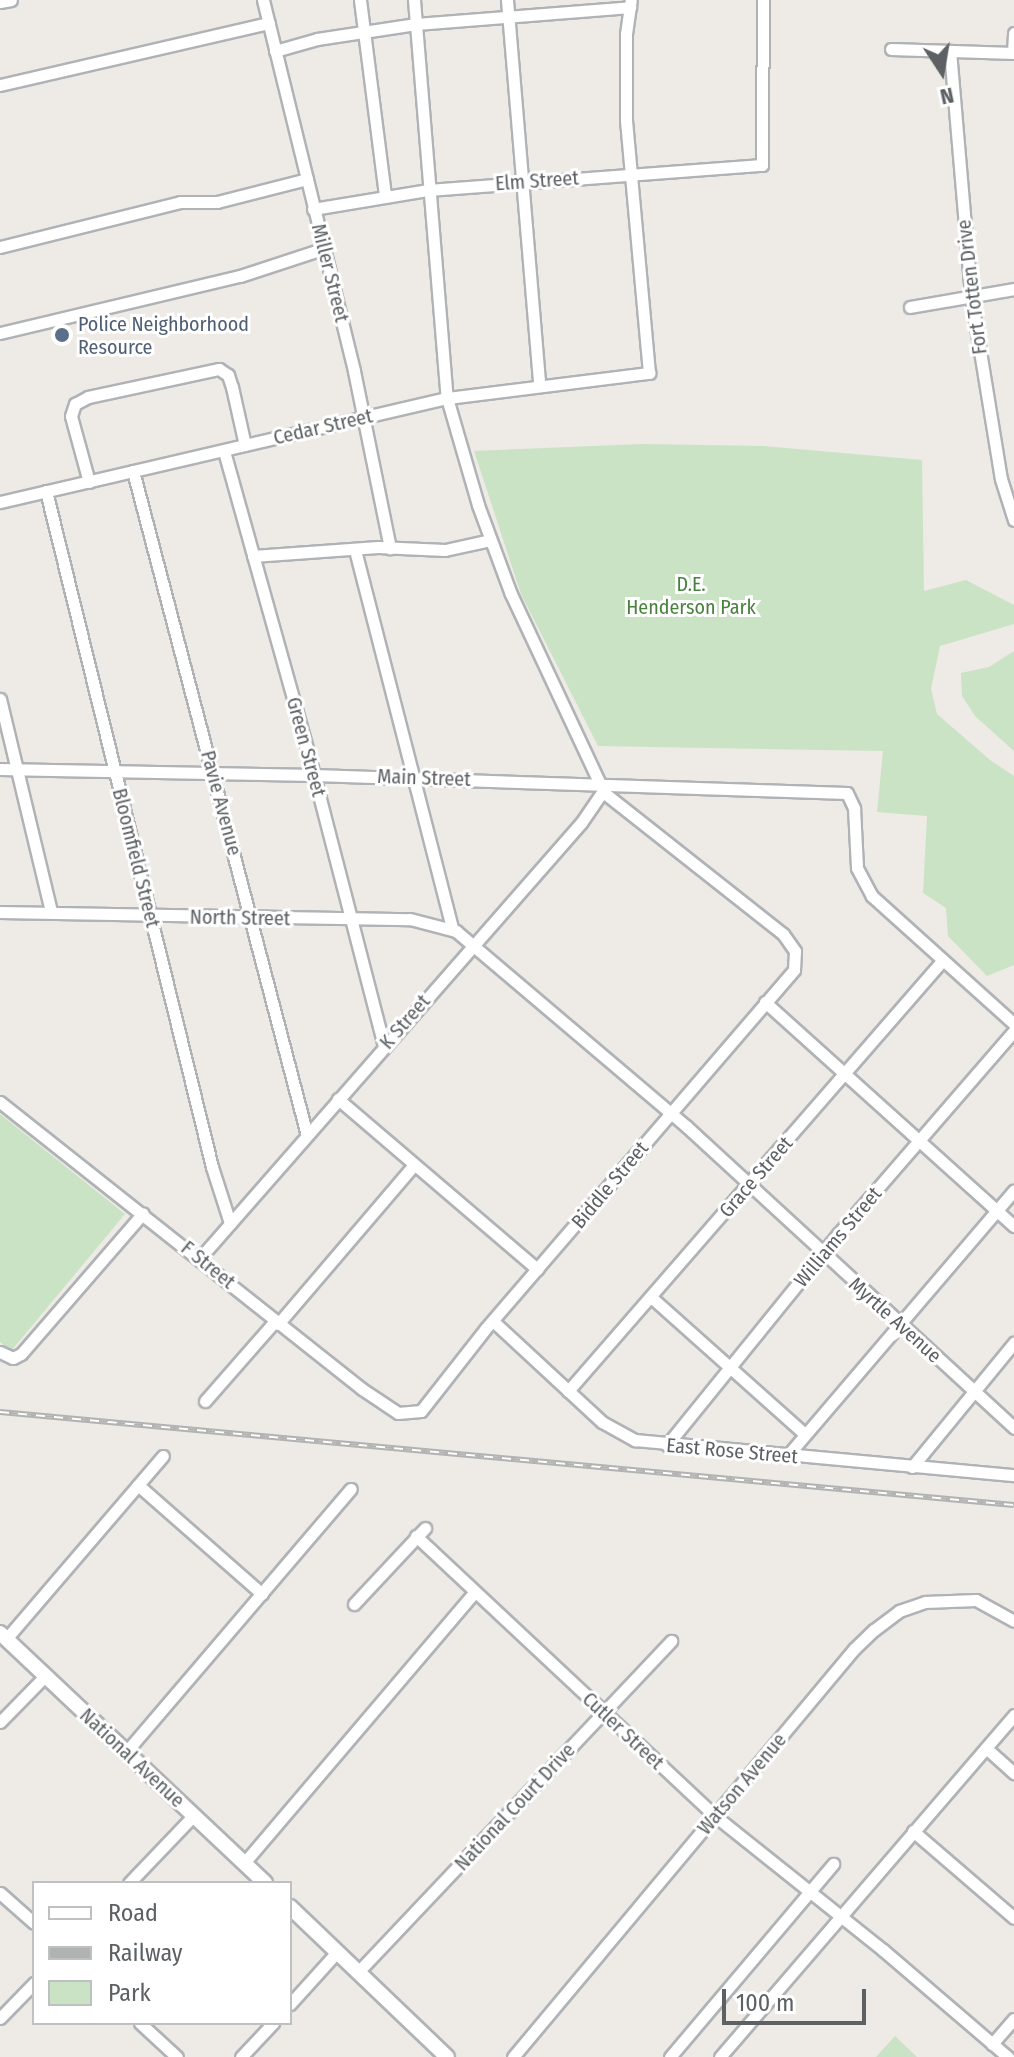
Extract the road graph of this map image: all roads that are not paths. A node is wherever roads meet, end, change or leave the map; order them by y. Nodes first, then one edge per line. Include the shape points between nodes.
1 (11, 0) edge
2 (263, 0) edge
3 (360, 0) edge
4 (414, 0) edge
5 (507, 0) edge
6 (763, 0) edge
7 (0, 2) edge
8 (630, 4) edge
9 (508, 17) junction
10 (269, 23) junction
11 (416, 24) junction
12 (363, 31) junction
13 (1014, 33) edge
14 (891, 49) dead end
15 (275, 51) junction
16 (950, 51) junction
17 (1014, 53) edge
18 (0, 85) edge
19 (631, 173) junction
20 (307, 179) junction
21 (522, 182) junction
22 (428, 190) junction
23 (385, 195) junction
24 (313, 209) junction
25 (0, 247) edge
26 (325, 248) junction
27 (1014, 289) edge
28 (971, 296) junction
29 (910, 307) dead end
30 (0, 333) edge
31 (539, 385) junction
32 (447, 398) junction
33 (365, 417) junction
34 (245, 445) junction
35 (224, 451) junction
36 (133, 471) junction
37 (89, 482) junction
38 (46, 491) junction
39 (0, 502) edge
40 (1014, 520) edge
41 (490, 540) junction
42 (390, 548) junction
43 (355, 550) junction
44 (253, 556) junction
45 (0, 699) edge
46 (0, 769) edge
47 (15, 770) junction
48 (115, 771) junction
49 (213, 773) junction
50 (314, 775) junction
51 (413, 778) junction
52 (603, 786) junction
53 (0, 912) edge
54 (51, 912) junction
55 (150, 915) junction
56 (252, 919) junction
57 (351, 920) junction
58 (452, 929) junction
59 (473, 946) junction
60 (942, 961) junction
61 (765, 1002) junction
62 (1014, 1024) edge
63 (1014, 1031) edge
64 (384, 1046) junction
65 (846, 1075) junction
66 (338, 1099) junction
67 (0, 1102) edge
68 (670, 1114) junction
69 (307, 1135) junction
70 (920, 1141) junction
71 (414, 1165) junction
72 (748, 1186) junction
73 (1014, 1190) edge
74 (997, 1210) junction
75 (143, 1213) junction
76 (230, 1223) junction
77 (1014, 1226) edge
78 (822, 1254) junction
79 (200, 1258) junction
80 (537, 1269) junction
81 (651, 1297) junction
82 (277, 1322) junction
83 (494, 1322) junction
84 (899, 1323) junction
85 (1014, 1343) edge
86 (0, 1352) edge
87 (729, 1366) junction
88 (568, 1391) junction
89 (973, 1391) junction
90 (205, 1401) dead end
91 (421, 1411) joint
92 (1014, 1428) edge
93 (805, 1434) junction
94 (667, 1445) junction
95 (788, 1455) junction
96 (163, 1456) dead end
97 (912, 1467) junction
98 (1014, 1475) edge
99 (138, 1485) junction
100 (351, 1489) dead end
101 (475, 1592) junction
102 (262, 1594) junction
103 (354, 1604) dead end
104 (1014, 1621) edge
105 (3, 1636) edge
106 (671, 1641) dead end
107 (45, 1676) junction
108 (602, 1713) junction
109 (1014, 1715) edge
110 (0, 1722) edge
111 (986, 1748) junction
112 (126, 1752) junction
113 (1014, 1773) edge
114 (193, 1816) junction
115 (715, 1816) junction
116 (913, 1831) junction
117 (244, 1863) junction
118 (833, 1864) dead end
119 (131, 1881) edge
120 (263, 1881) edge
121 (811, 1892) junction
122 (0, 1893) edge
123 (292, 1909) edge
124 (839, 1916) junction
125 (1014, 1918) edge
126 (32, 1921) edge
127 (337, 1952) junction
128 (358, 1972) junction
129 (32, 1985) edge
130 (292, 2002) edge
131 (0, 2018) edge
132 (1014, 2019) edge
133 (142, 2025) edge
134 (271, 2025) edge
135 (992, 2044) junction
136 (177, 2057) edge
137 (241, 2057) edge
138 (447, 2057) edge
139 (513, 2057) edge
140 (670, 2057) edge
141 (720, 2057) edge
142 (1008, 2057) edge

1 - 7 street
2 - 10 street, Miller Street
3 - 12 street
4 - 11 street
5 - 9 street
6 - 19 street, Elm Street via 762,165
8 - 9 street
8 - 19 street via 626,34
9 - 11 street
9 - 21 street
10 - 15 street, Miller Street
10 - 18 street
11 - 12 street
11 - 22 street
12 - 15 street
12 - 23 street
13 - 17 street
14 - 16 street
15 - 20 street, Miller Street
16 - 17 street
16 - 28 street, Fort Totten Drive
19 - 21 street, Elm Street
19 - 31 street, Cedar Street via 649,373
20 - 24 street, Miller Street
20 - 25 street via 217,202 180,202
21 - 22 street, Elm Street
21 - 31 street
22 - 23 street, Elm Street
22 - 32 street
23 - 24 street, Elm Street
24 - 26 street, Miller Street
26 - 30 street via 240,276
26 - 33 street, Miller Street
27 - 28 street
28 - 29 street
28 - 40 street, Fort Totten Drive via 1001,479
31 - 32 street, Cedar Street
32 - 33 street, Cedar Street
32 - 41 street
33 - 34 street, Cedar Street
33 - 42 street, Miller Street
34 - 35 street, Cedar Street
34 - 37 street via 228,375 219,369 88,397 75,404 71,416
35 - 36 street, Cedar Street
35 - 44 street, Green Street
36 - 37 street, Cedar Street
36 - 49 street, Pavie Avenue
37 - 38 street, Cedar Street
38 - 39 street, Cedar Street
38 - 48 street, Bloomfield Street
41 - 42 street via 445,550
41 - 52 street via 530,641
42 - 43 street
43 - 44 street
43 - 51 street
44 - 50 street, Green Street
45 - 47 street
46 - 47 street, Main Street
47 - 48 street, Main Street
47 - 54 street
48 - 49 street, Main Street
48 - 55 street, Bloomfield Street
49 - 50 street, Main Street
49 - 56 street, Pavie Avenue
50 - 51 street, Main Street
50 - 57 street, Green Street
51 - 52 street, Main Street
51 - 58 street
52 - 59 street, K Street via 581,823
52 - 60 street, Main Street via 847,793 854,808 857,868 863,882
52 - 61 street, Biddle Street via 783,934 797,958 794,970
53 - 54 street, North Street
54 - 55 street, North Street
55 - 56 street, North Street
55 - 76 street, Bloomfield Street
56 - 57 street, North Street
56 - 69 street, Pavie Avenue
57 - 58 street, North Street via 421,920
57 - 64 street, Green Street
58 - 59 street, North Street
59 - 64 street, K Street
59 - 68 street, North Street
60 - 62 street
60 - 65 street, Grace Street
61 - 65 street
61 - 68 street, Biddle Street
63 - 70 street, Williams Street
64 - 66 street, K Street
65 - 70 street
65 - 72 street, Grace Street
66 - 69 street, K Street
66 - 71 street
67 - 75 street, F Street
68 - 72 street, Myrtle Avenue
68 - 80 street, Biddle Street
69 - 76 street, K Street
70 - 74 street
70 - 78 street, Williams Street
71 - 80 street
71 - 82 street
72 - 78 street, Myrtle Avenue
72 - 81 street, Grace Street
73 - 74 street
74 - 77 street
74 - 84 street
75 - 79 street, F Street
75 - 86 street via 13,1358
76 - 79 street, K Street
78 - 84 street, Myrtle Avenue
78 - 87 street, Williams Street
79 - 82 street, F Street
80 - 83 street, Biddle Street
81 - 87 street
81 - 88 street, Grace Street
82 - 90 street
82 - 91 street, F Street via 388,1408 398,1413
83 - 88 street, East Rose Street
83 - 91 street, Biddle Street
84 - 89 street, Myrtle Avenue
84 - 93 street
85 - 89 street
87 - 93 street
87 - 94 street, Williams Street
88 - 94 street, East Rose Street via 617,1433
89 - 92 street, Myrtle Avenue
89 - 97 street
93 - 95 street
94 - 95 street, East Rose Street
95 - 97 street, East Rose Street
96 - 99 street
97 - 98 street, East Rose Street
99 - 102 street
99 - 105 street
100 - 102 street
101 - 103 street, Cutler Street via 420,1532
101 - 108 street, Cutler Street
101 - 117 street
102 - 112 street
104 - 115 street, Watson Avenue via 976,1600 925,1602 899,1611 854,1649
105 - 107 street, National Avenue
106 - 108 street, National Court Drive
107 - 110 street
107 - 112 street, National Avenue
108 - 115 street, Cutler Street
108 - 128 street, National Court Drive
109 - 111 street
111 - 113 street
111 - 116 street
112 - 114 street, National Avenue
114 - 117 street, National Avenue
114 - 119 street
115 - 121 street, Cutler Street
115 - 139 street, Watson Avenue
116 - 124 street
116 - 125 street
117 - 120 street, National Avenue
118 - 121 street
121 - 124 street, Cutler Street
121 - 140 street
122 - 126 street
123 - 127 street
124 - 135 street, Cutler Street
124 - 141 street
127 - 128 street
127 - 130 street
128 - 138 street
129 - 131 street
132 - 135 street
133 - 136 street
134 - 137 street
135 - 142 street, Cutler Street

